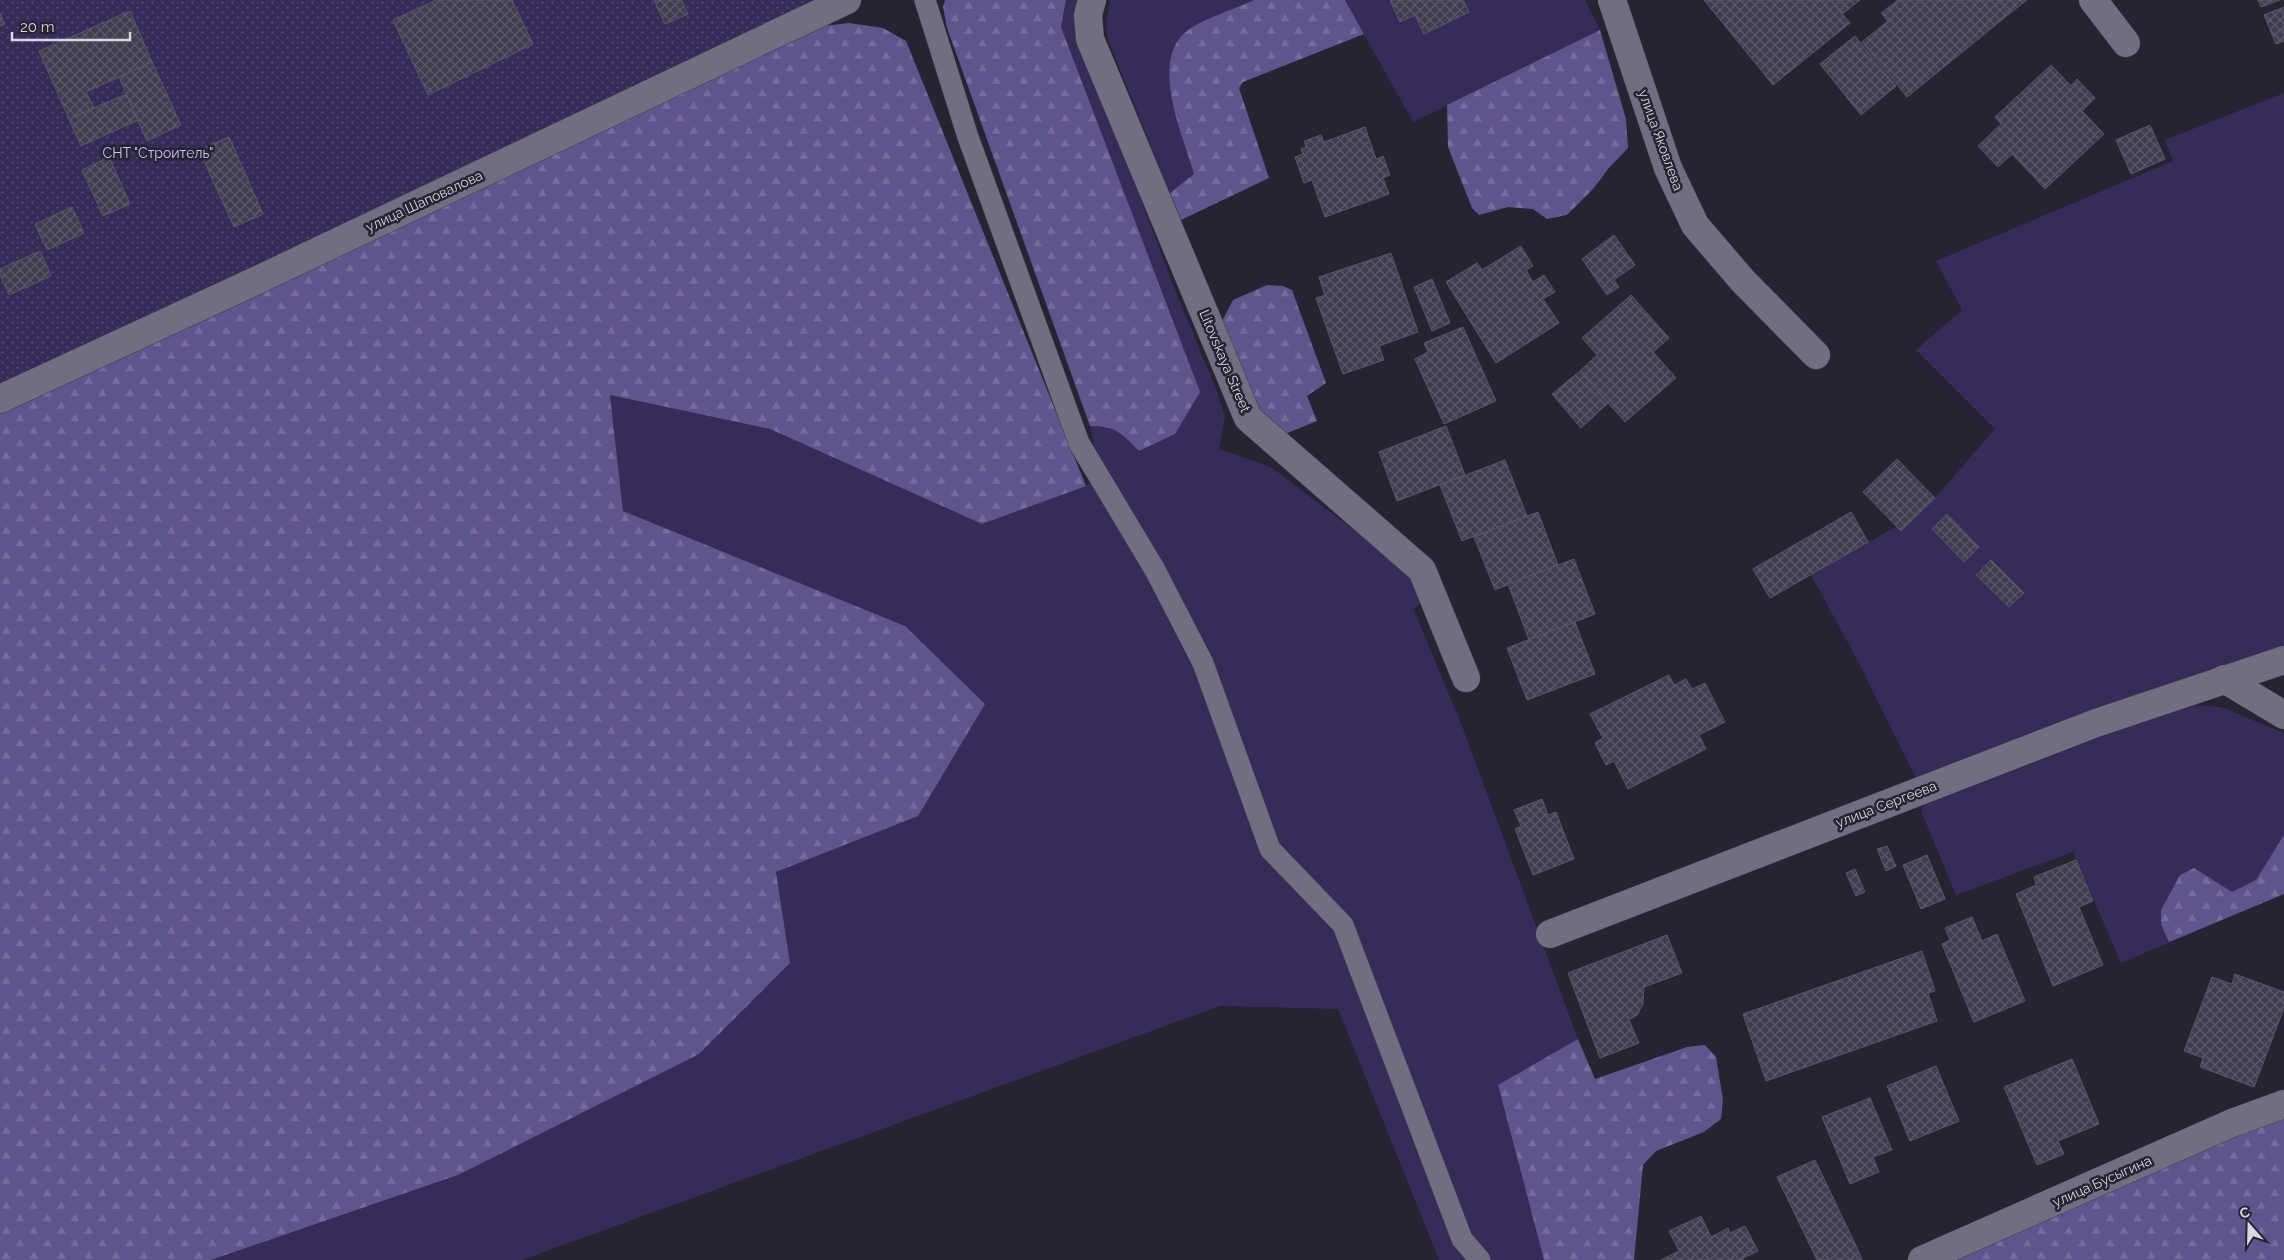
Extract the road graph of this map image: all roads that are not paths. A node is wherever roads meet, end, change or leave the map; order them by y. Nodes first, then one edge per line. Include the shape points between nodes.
1 (847, 0) edge
2 (925, 0) edge
3 (1092, 0) edge
4 (1612, 0) edge
5 (2093, 0) edge
6 (2126, 43) dead end
7 (1816, 355) dead end
8 (0, 399) edge
9 (2284, 660) edge
10 (1466, 678) dead end
11 (2224, 680) junction
12 (2284, 715) edge
13 (1550, 934) dead end
14 (2284, 1104) edge
15 (1480, 1260) edge
16 (1922, 1260) edge

1 - 8 street, улица Шаповалова
2 - 15 lane via 968,137 1079,443 1155,570 1203,662 1270,849 1343,925 1462,1239
3 - 10 street, Litovskaya Street via 1088,15 1090,39 1248,418 1422,570
4 - 7 street, улица Яковлева via 1668,168 1695,225 1743,281
5 - 6 street
9 - 11 street, улица Сергеева
11 - 12 street
11 - 13 street, улица Сергеева via 2096,723
14 - 16 street, улица Бусыгина

